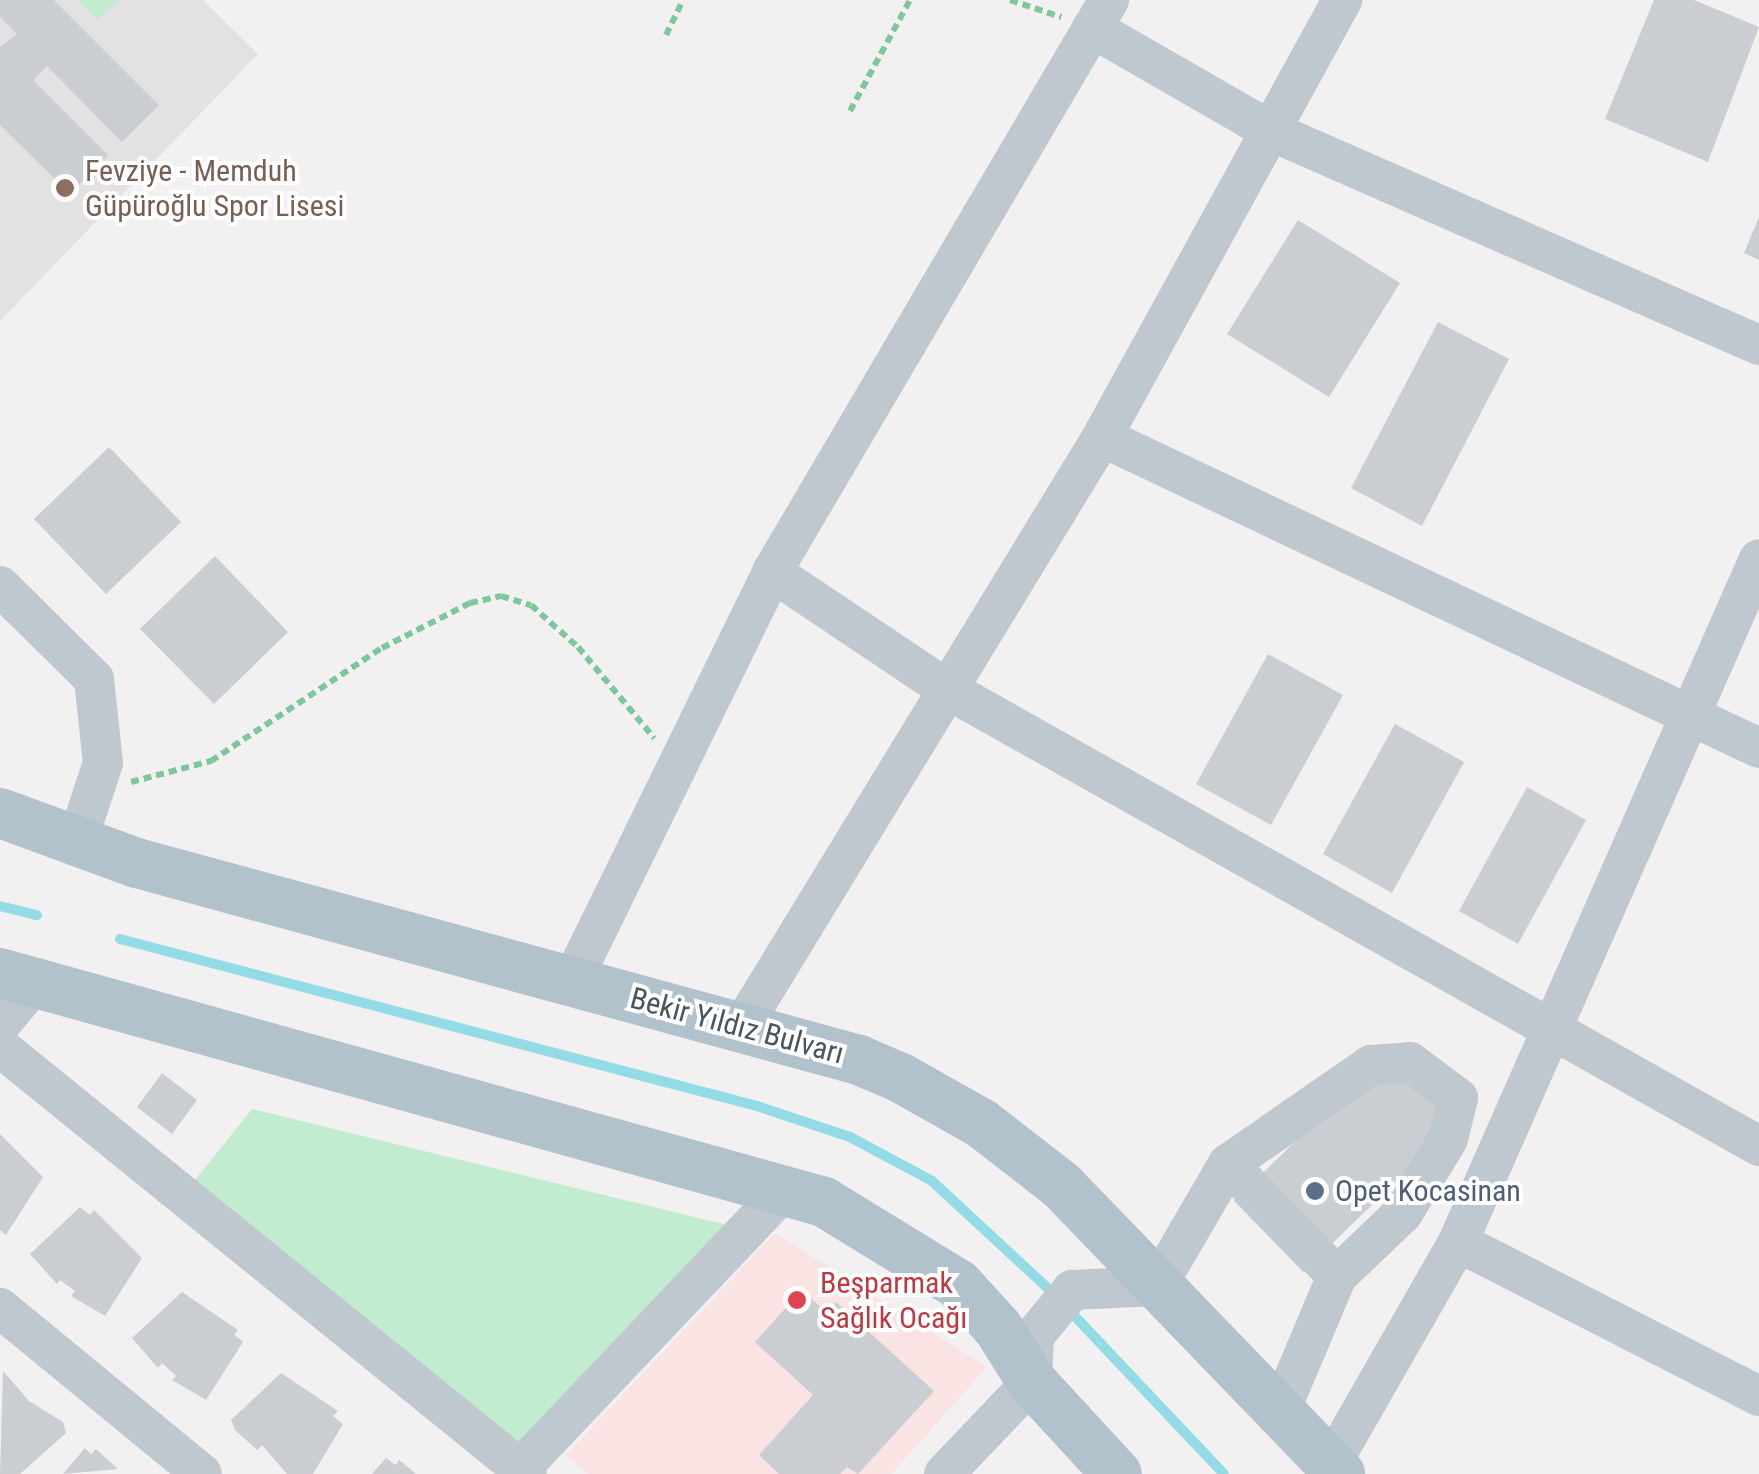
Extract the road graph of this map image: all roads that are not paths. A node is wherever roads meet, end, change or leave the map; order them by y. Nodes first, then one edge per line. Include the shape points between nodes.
1 (1342, 0) edge
2 (1101, 14) edge
3 (1274, 132) junction
4 (1759, 345) edge
5 (1102, 438) junction
6 (1759, 558) edge
7 (772, 572) junction
8 (0, 586) edge
9 (947, 689) junction
10 (1690, 716) junction
11 (1759, 748) edge
12 (0, 813) edge
13 (76, 844) junction
14 (17, 979) edge
15 (572, 981) junction
16 (0, 1026) edge
17 (741, 1028) junction
18 (1550, 1032) junction
19 (0, 1047) edge
20 (1759, 1146) edge
21 (1228, 1164) junction
22 (784, 1191) junction
23 (1458, 1242) junction
24 (1337, 1276) junction
25 (1157, 1286) junction
26 (0, 1308) edge
27 (1033, 1359) junction
28 (1759, 1396) edge
29 (1280, 1411) junction
30 (1335, 1469) edge
31 (524, 1471) edge
32 (202, 1474) edge
33 (944, 1474) edge
34 (1118, 1474) edge

1 - 3 street
2 - 3 street
2 - 7 street
3 - 4 street
3 - 5 street
5 - 9 street
5 - 10 street
6 - 10 street
7 - 9 street
7 - 15 street
8 - 13 street via 94,679 104,734 99,784
9 - 17 street
9 - 18 street
10 - 11 street
10 - 18 street
12 - 13 main road, Bekir Yıldız Bulvarı
13 - 15 main road, Bekir Yıldız Bulvarı
14 - 16 street
14 - 22 main road
15 - 17 main road, Bekir Yıldız Bulvarı
17 - 25 main road, Bekir Yıldız Bulvarı via 859,1060 981,1123 1061,1185
18 - 20 street
18 - 23 street
19 - 31 street
21 - 24 street
21 - 24 street via 1371,1065 1410,1062 1458,1098 1448,1139 1403,1213
21 - 25 street
22 - 27 main road via 872,1227 958,1284
22 - 31 street
23 - 28 street
23 - 30 street
24 - 29 street
25 - 27 street via 1072,1290
25 - 29 main road, Bekir Yıldız Bulvarı
26 - 32 street
27 - 33 street
27 - 34 main road
29 - 30 main road, Bekir Yıldız Bulvarı

